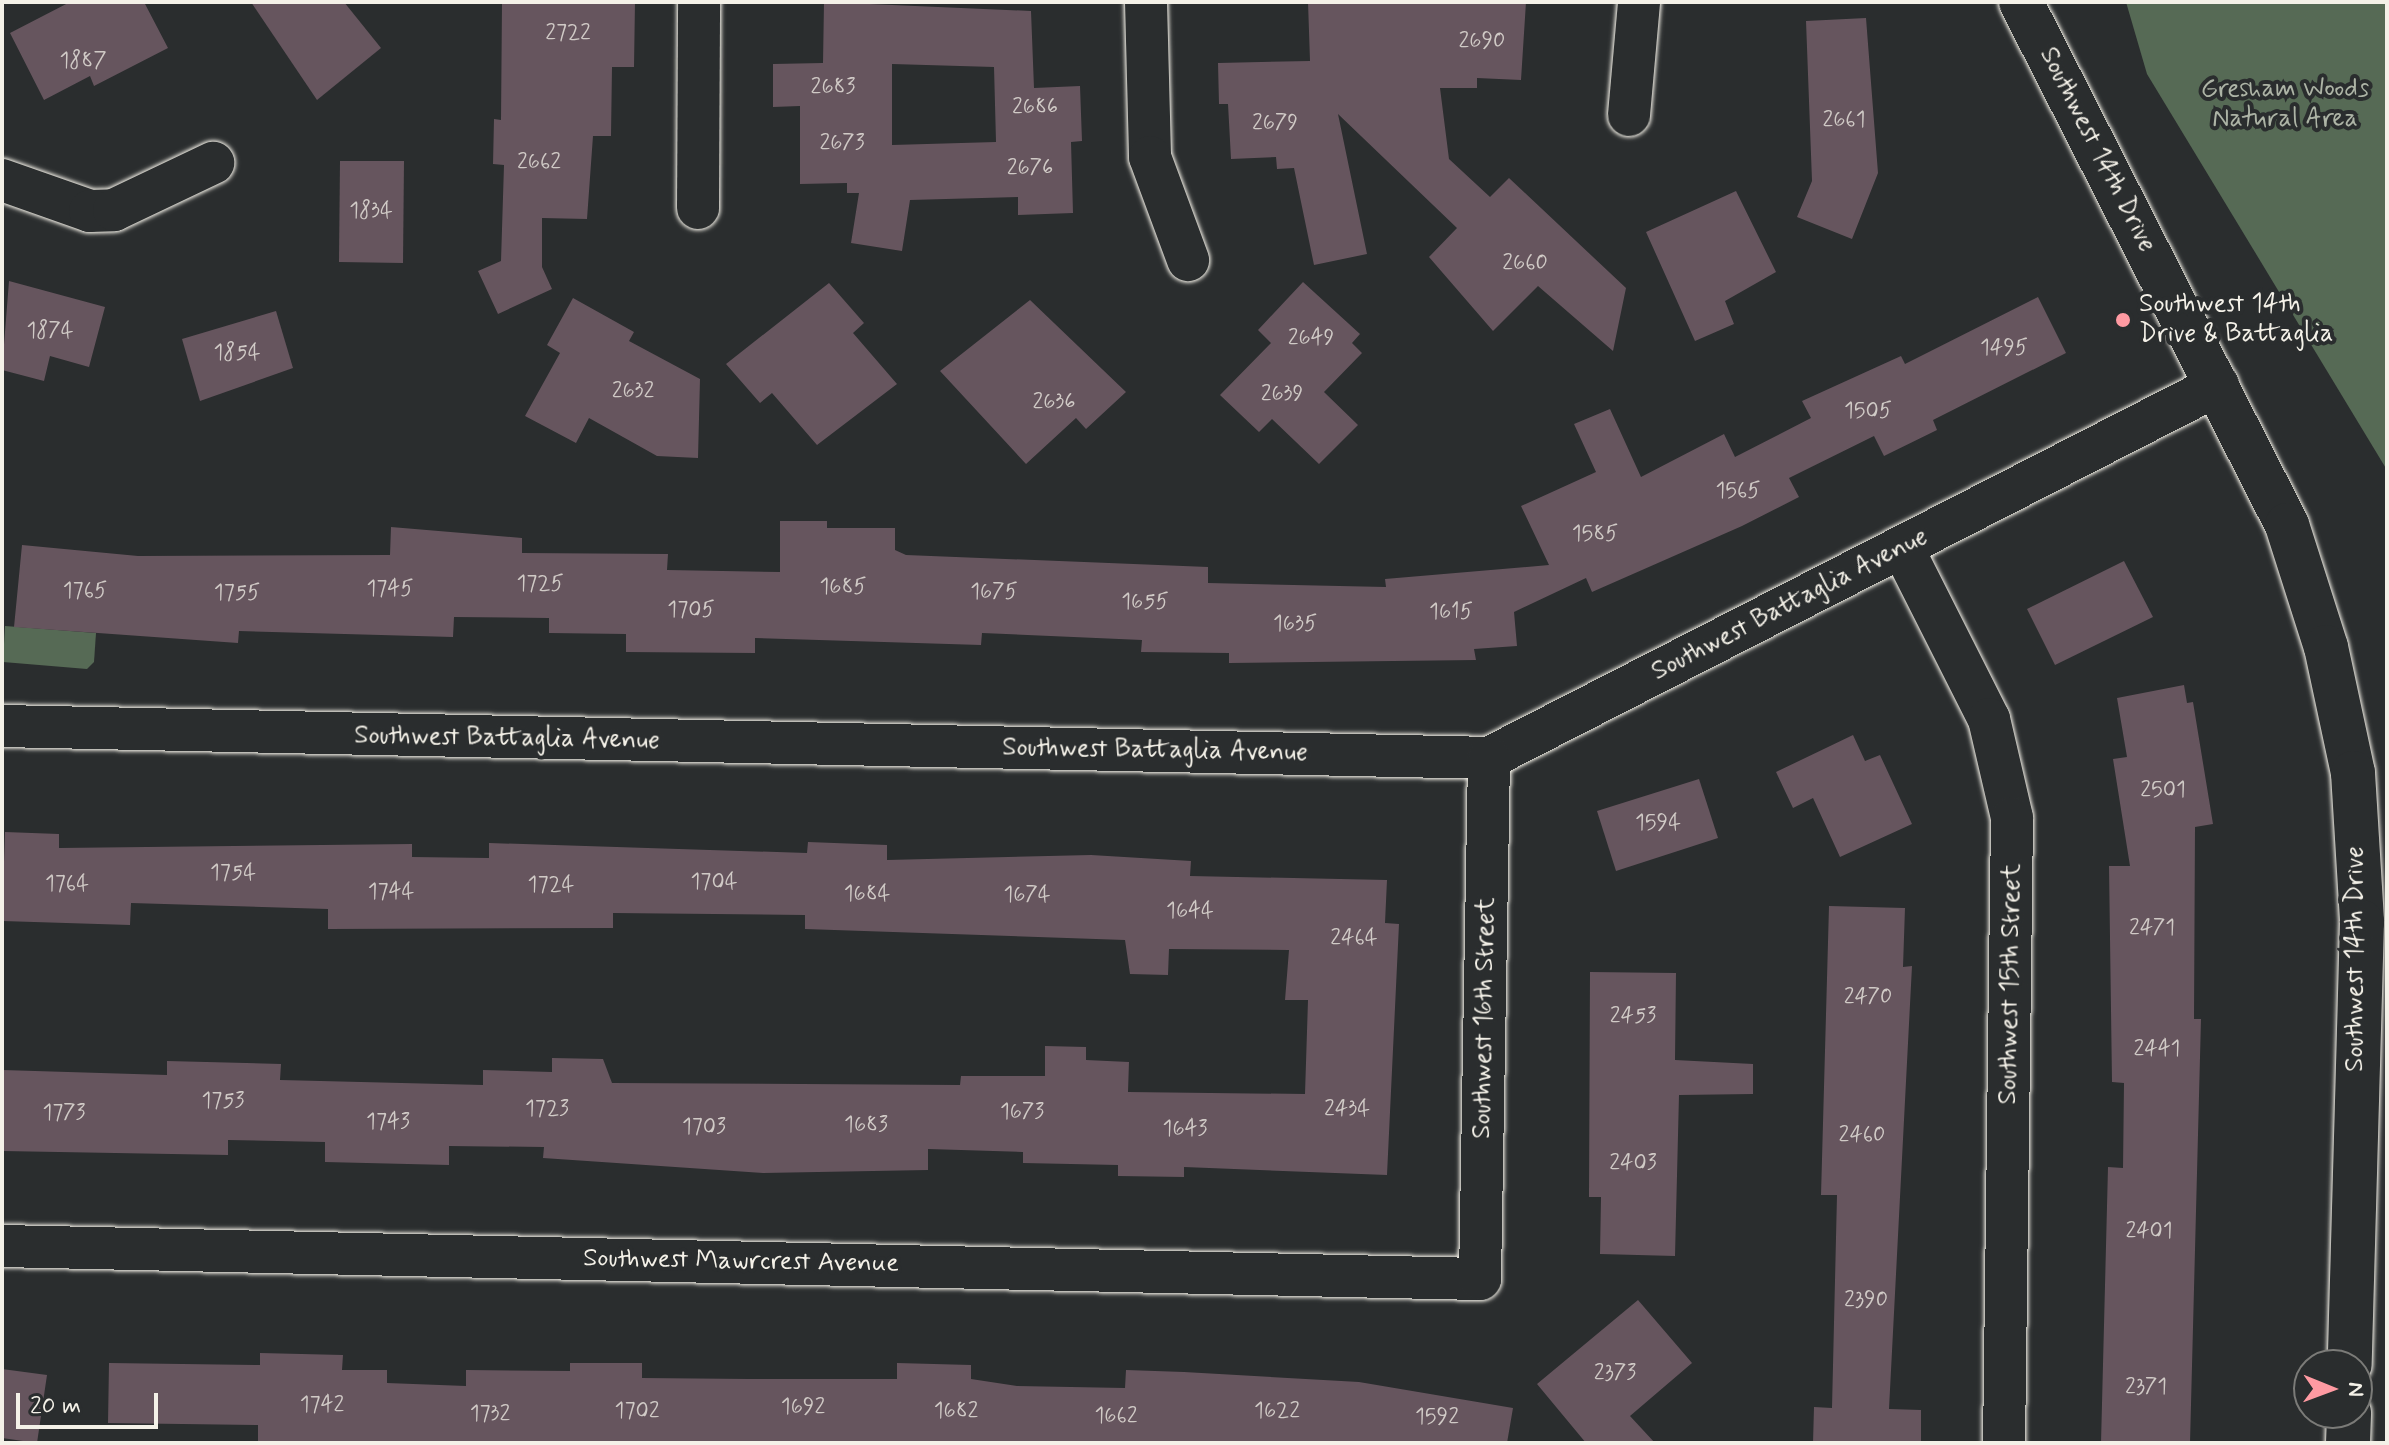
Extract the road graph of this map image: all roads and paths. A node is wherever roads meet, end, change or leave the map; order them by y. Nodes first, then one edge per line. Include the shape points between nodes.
1 (699, 2) edge
2 (1146, 2) edge
3 (1639, 2) edge
4 (2021, 2) edge
5 (1629, 115) dead end
6 (213, 163) dead end
7 (2, 180) edge
8 (698, 208) dead end
9 (1188, 260) dead end
10 (2218, 385) junction
11 (1903, 549) junction
12 (2, 726) edge
13 (1489, 758) junction
14 (2, 1246) edge
15 (1480, 1279) joint
16 (2350, 1349) edge
17 (2004, 1443) edge

1 - 8 street
2 - 9 street via 1150,157
3 - 5 street
4 - 10 street, Southwest 14th Drive
6 - 7 street via 114,210 90,211
10 - 11 street, Southwest Battaglia Avenue
10 - 16 street, Southwest 14th Drive via 2309,586 2353,773 2362,922
11 - 13 street, Southwest Battaglia Avenue
11 - 17 street, Southwest 15th Street via 1989,719 2012,818
12 - 13 street, Southwest Battaglia Avenue
13 - 15 street, Southwest 16th Street
14 - 15 street, Southwest Mawrcrest Avenue

